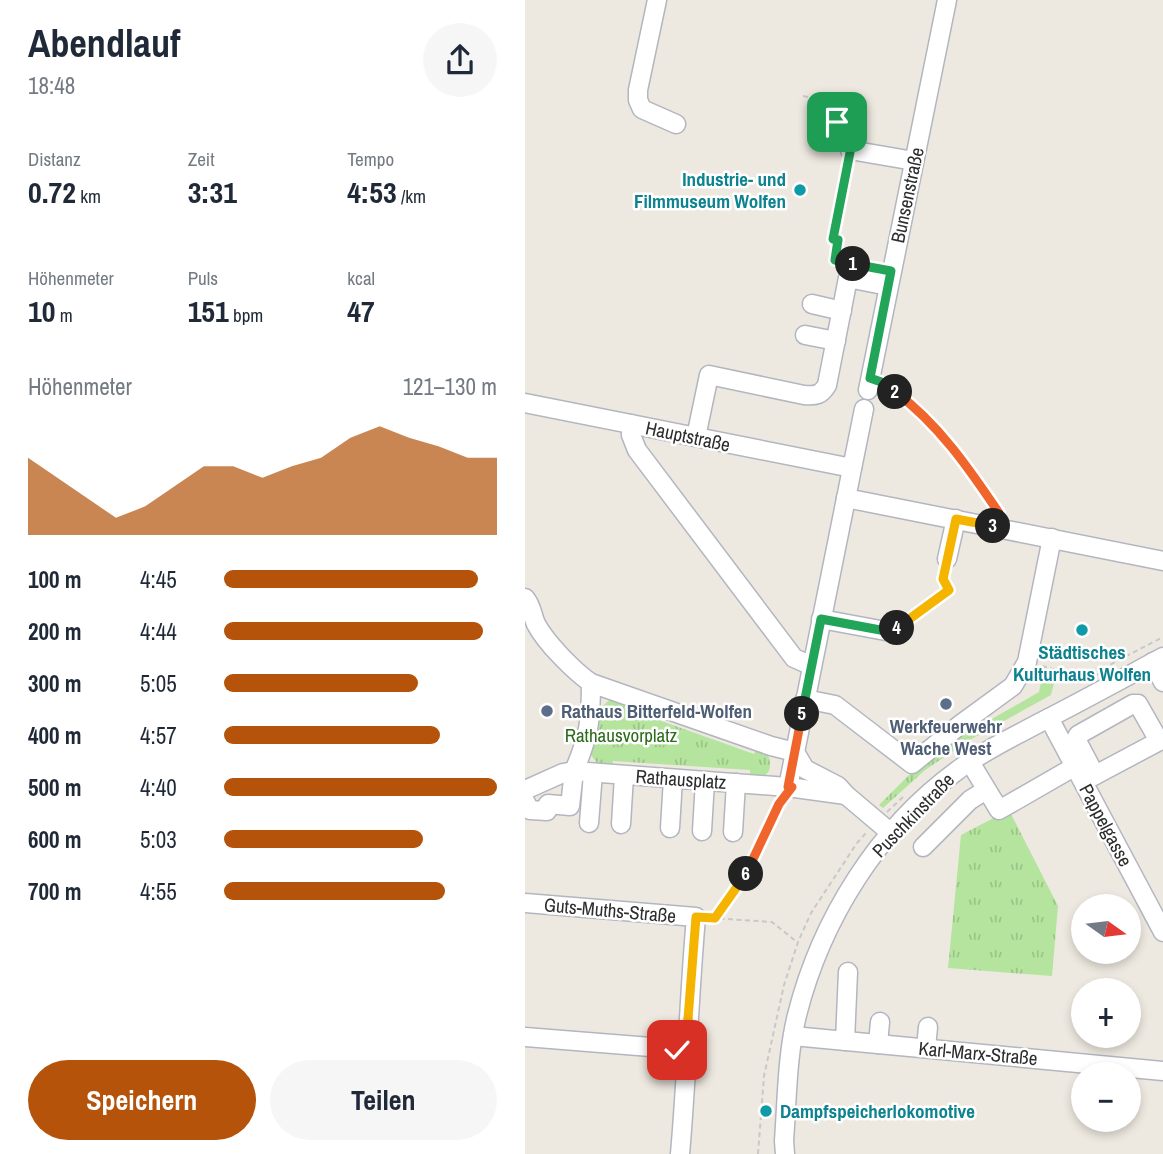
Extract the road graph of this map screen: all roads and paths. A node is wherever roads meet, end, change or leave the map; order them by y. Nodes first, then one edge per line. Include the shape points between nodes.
1 (657, 0) edge
2 (947, 0) edge
3 (803, 96) dead end
4 (676, 124) dead end
5 (850, 150) junction
6 (913, 161) junction
7 (857, 264) dead end
8 (888, 286) junction
9 (812, 304) dead end
10 (842, 311) junction
11 (805, 335) dead end
12 (836, 341) junction
13 (869, 384) joint
14 (525, 403) edge
15 (864, 409) dead end
16 (631, 424) junction
17 (696, 438) junction
18 (852, 468) junction
19 (846, 498) junction
20 (956, 519) junction
21 (997, 520) junction
22 (1052, 538) junction
23 (947, 559) joint
24 (1163, 561) edge
25 (525, 598) edge
26 (821, 619) junction
27 (891, 632) joint
28 (1163, 637) edge
29 (1158, 659) edge
30 (1027, 662) junction
31 (812, 666) junction
32 (1091, 679) junction
33 (591, 682) junction
34 (1163, 682) edge
35 (1081, 684) dead end
36 (805, 699) junction
37 (1049, 718) junction
38 (1161, 740) edge
39 (795, 752) junction
40 (970, 762) junction
41 (574, 771) junction
42 (593, 773) junction
43 (1084, 775) junction
44 (624, 776) junction
45 (673, 779) junction
46 (705, 781) junction
47 (736, 783) junction
48 (790, 787) junction
49 (525, 790) edge
50 (986, 790) junction
51 (906, 794) dead end
52 (846, 795) junction
53 (525, 801) edge
54 (589, 824) dead end
55 (621, 824) dead end
56 (885, 827) junction
57 (670, 828) dead end
58 (702, 831) dead end
59 (733, 832) dead end
60 (923, 847) dead end
61 (525, 902) edge
62 (696, 917) junction
63 (715, 918) junction
64 (1163, 932) edge
65 (798, 942) junction
66 (848, 972) dead end
67 (880, 1022) dead end
68 (928, 1027) dead end
69 (793, 1036) junction
70 (525, 1037) edge
71 (845, 1041) junction
72 (878, 1044) junction
73 (926, 1048) junction
74 (688, 1050) junction
75 (1163, 1071) edge
76 (782, 1150) edge
77 (680, 1154) edge
78 (758, 1154) edge

1 - 4 street via 638,100 642,109
2 - 6 street, Bunsenstraße via 925,138
3 - 5 path via 831,102 829,110 837,122 855,127
5 - 6 street
5 - 7 path via 833,239 838,240 835,260
6 - 8 street, Bunsenstraße
8 - 10 street via 848,278
8 - 13 street, Bunsenstraße
9 - 10 street
10 - 12 street
11 - 12 street
12 - 17 street via 827,385 814,396 709,375
13 - 21 path via 884,383 915,406 971,471
14 - 16 street, Hauptstraße
15 - 18 street
16 - 17 street, Hauptstraße
16 - 31 street via 637,450 794,657
17 - 18 street, Hauptstraße
18 - 19 street
19 - 20 street
19 - 26 street
20 - 21 street
20 - 23 street
21 - 22 street
22 - 24 street
22 - 30 street
23 - 27 path via 943,579 949,590
25 - 33 street via 537,625 575,672
26 - 27 street
26 - 31 street
28 - 32 path
29 - 34 street
29 - 37 street, Puschkinstraße
30 - 32 path
30 - 36 street via 1013,686 912,764 835,705
31 - 36 street
32 - 35 path
33 - 39 street
33 - 41 street via 587,741
36 - 39 street
37 - 40 street, Puschkinstraße
37 - 43 street, Pappelgasse
38 - 43 street
38 - 43 street via 1138,704 1133,704 1078,735
39 - 48 street
39 - 52 street via 806,769
40 - 50 street
40 - 56 street, Puschkinstraße
41 - 42 street, Rathausplatz
41 - 49 street, Rathausplatz
41 - 53 street via 570,806 548,804 547,811 530,810
42 - 44 street, Rathausplatz
42 - 54 street
43 - 50 street via 999,810
43 - 64 street, Pappelgasse
44 - 45 street, Rathausplatz
44 - 55 street
45 - 46 street, Rathausplatz
45 - 57 street
46 - 47 street, Rathausplatz
46 - 58 street
47 - 48 street, Rathausplatz
47 - 59 street
48 - 52 street
48 - 63 path via 743,880
50 - 60 street
51 - 56 path
52 - 56 street
56 - 65 path via 857,843 811,913
56 - 69 street, Puschkinstraße via 837,912 811,971
61 - 62 street, Guts-Muths-Straße
62 - 63 path
62 - 74 street
63 - 65 path via 772,922
65 - 78 path via 764,1076
66 - 71 street
67 - 72 street
68 - 73 street
69 - 71 street, Karl-Marx-Straße
69 - 76 street, Puschkinstraße
70 - 74 street
71 - 72 street, Karl-Marx-Straße
72 - 73 street, Karl-Marx-Straße
73 - 75 street, Karl-Marx-Straße
74 - 77 street

